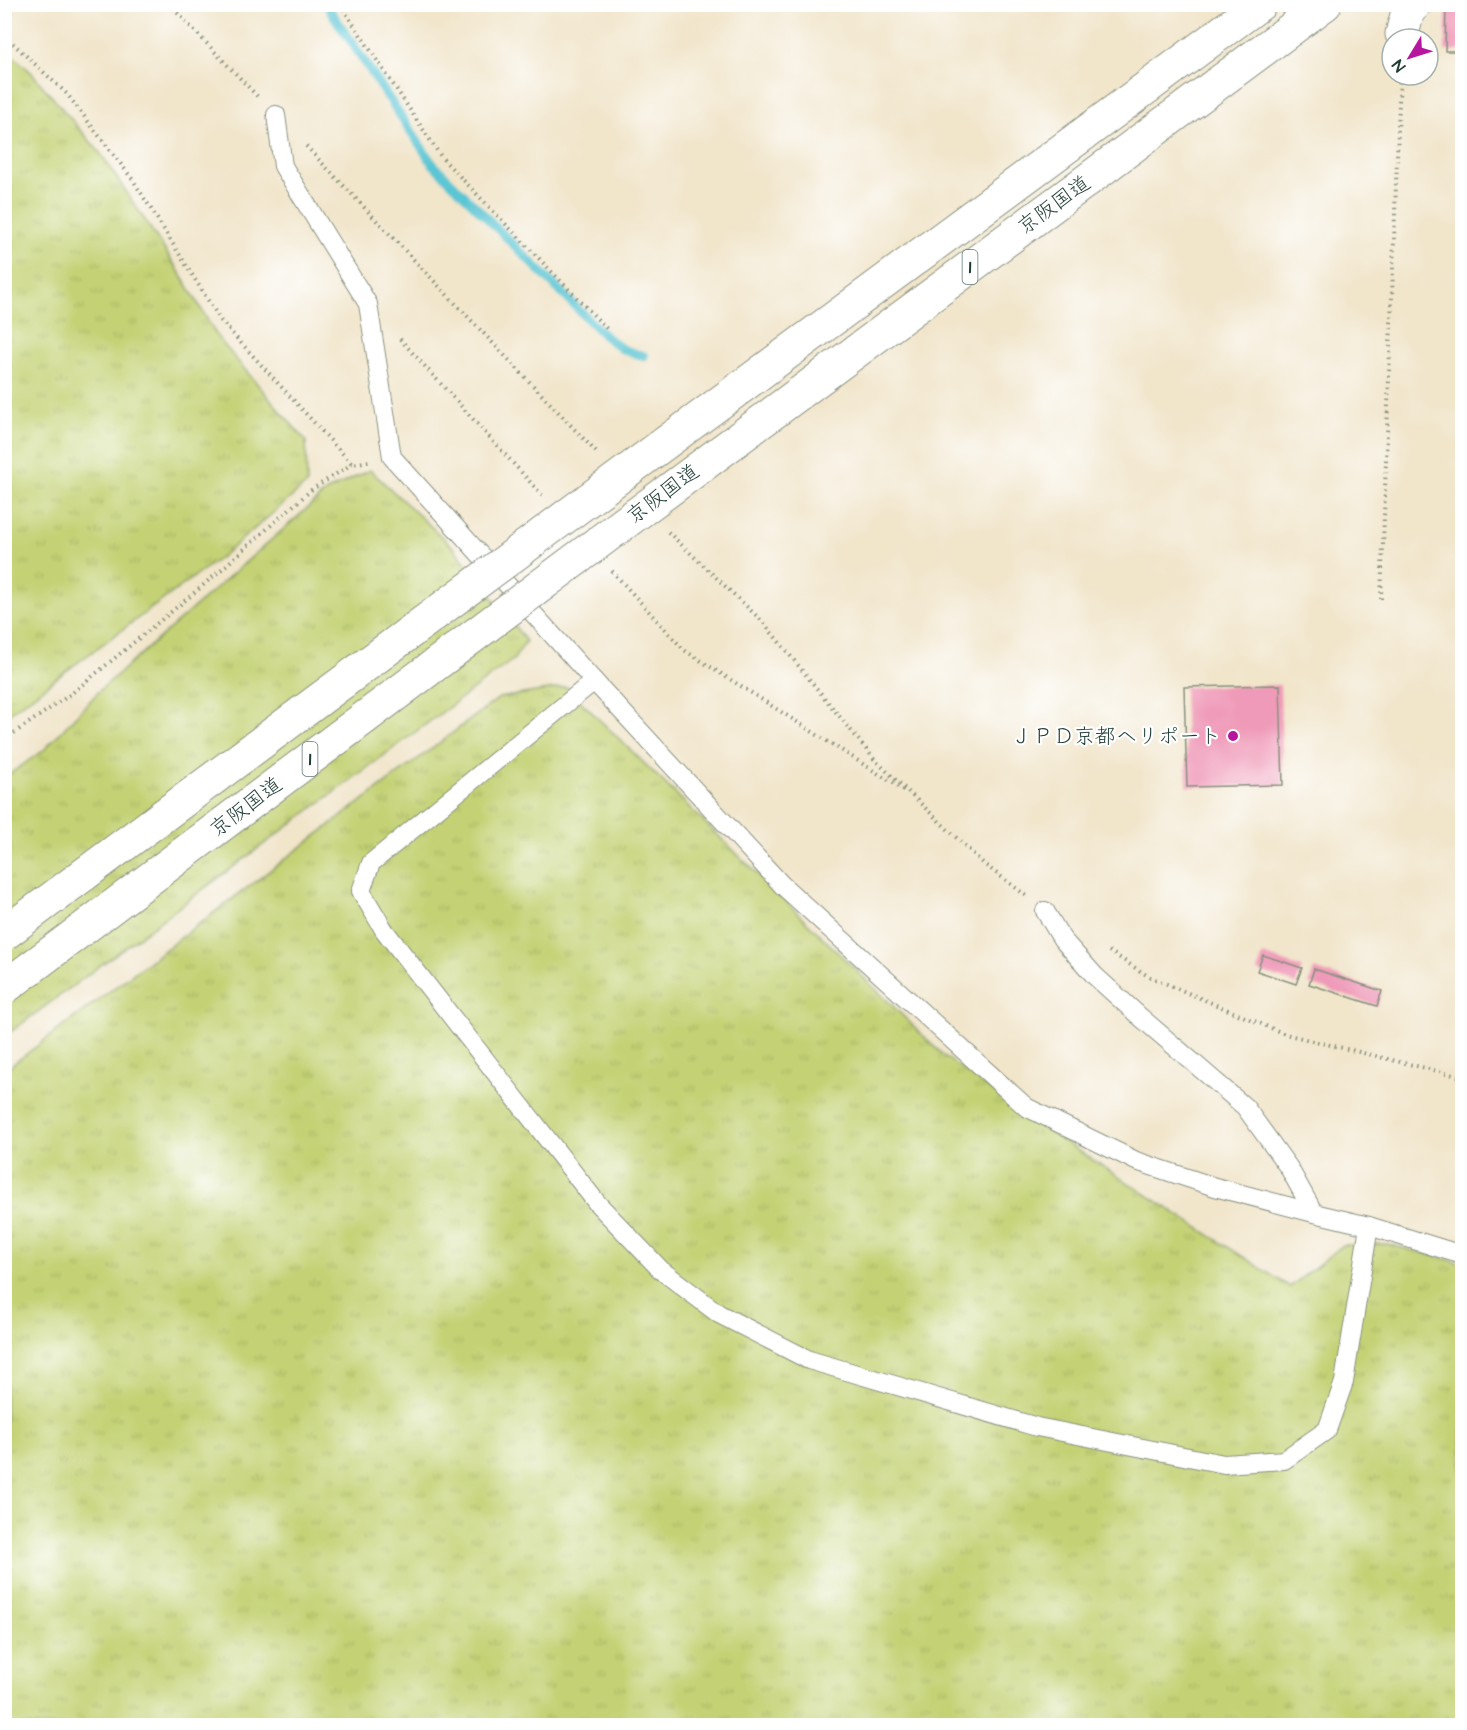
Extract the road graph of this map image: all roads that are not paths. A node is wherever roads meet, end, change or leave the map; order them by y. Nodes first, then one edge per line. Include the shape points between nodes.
1 (1260, 4) edge
2 (1325, 4) edge
3 (1415, 4) edge
4 (1404, 27) edge
5 (276, 115) road end
6 (594, 681) junction
7 (1045, 911) road end
8 (4, 934) edge
9 (4, 988) edge
10 (1314, 1213) junction
11 (1369, 1226) junction
12 (1462, 1255) edge

1 - 8 main road, 京阪国道 / 1, bridge
2 - 9 main road, 京阪国道 / 1, bridge
3 - 4 main road via 1408,11
5 - 6 lane via 283,166 368,304 392,457
6 - 10 lane via 782,885 1026,1107 1136,1161
6 - 11 lane via 371,863 361,891 384,930 597,1203 661,1270 719,1314 809,1360 1037,1427 1224,1464 1284,1460 1326,1430 1344,1382
7 - 10 lane via 1062,939 1095,976 1245,1107 1289,1168
10 - 11 lane
11 - 12 lane

